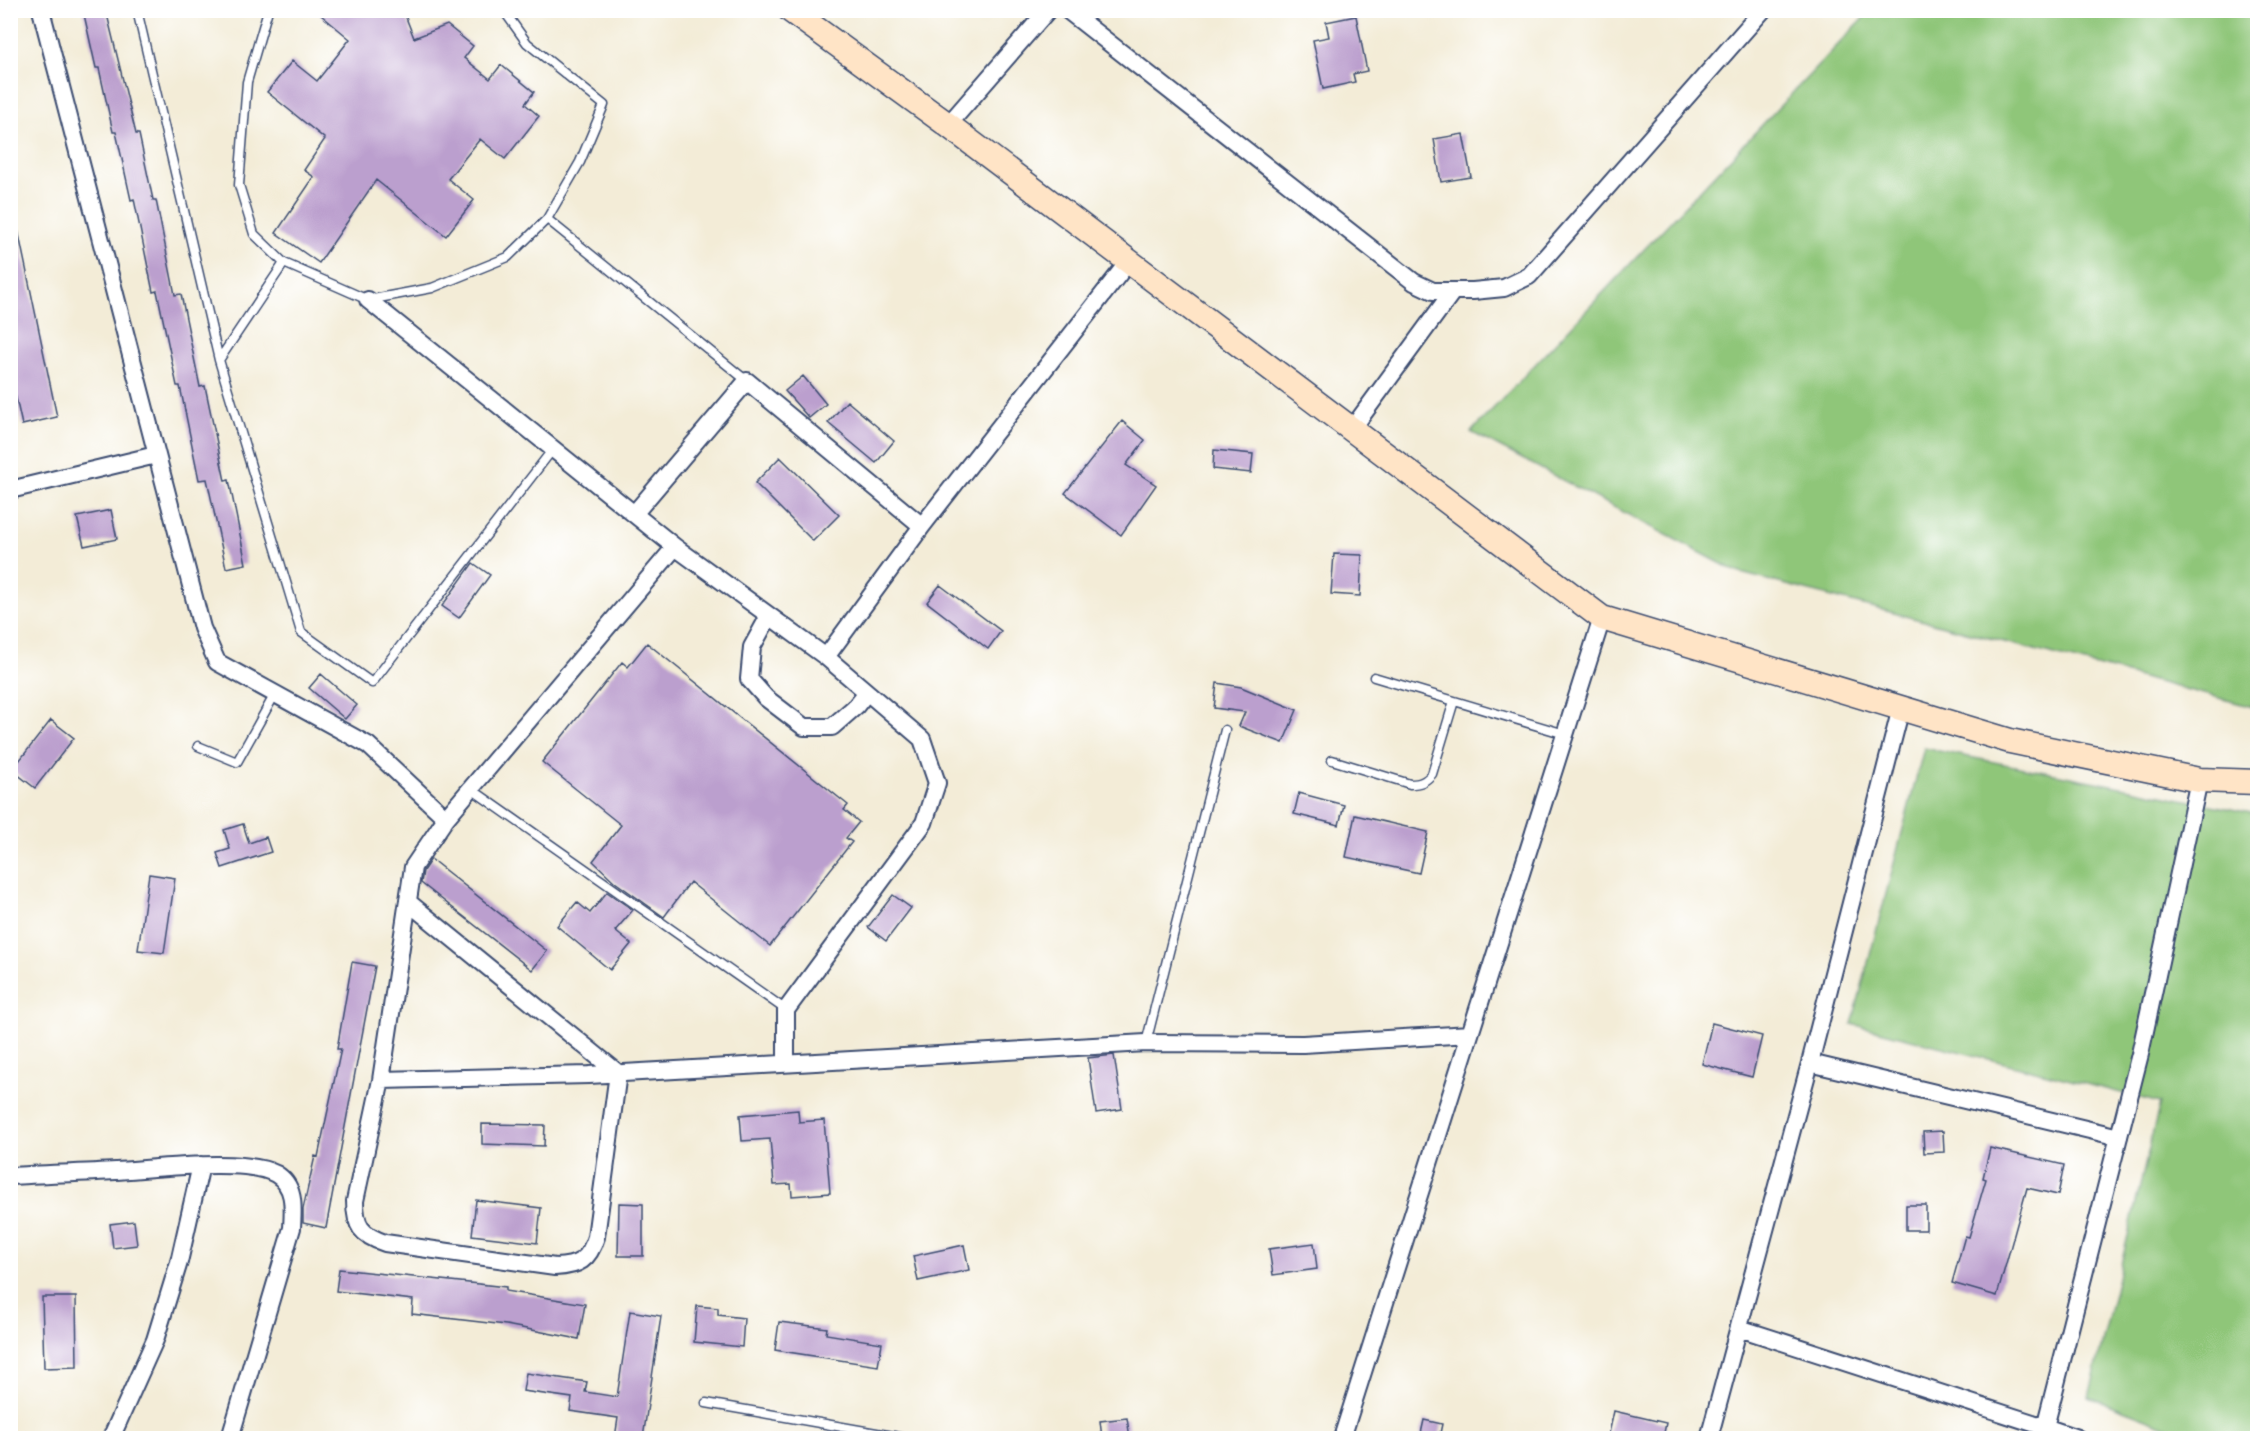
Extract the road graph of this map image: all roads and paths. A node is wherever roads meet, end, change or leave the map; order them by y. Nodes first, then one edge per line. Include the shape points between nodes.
1 (41, 10) edge
2 (137, 10) edge
3 (268, 10) edge
4 (506, 10) edge
5 (790, 10) edge
6 (1048, 10) edge
7 (1067, 10) edge
8 (1763, 10) edge
9 (948, 125) junction
10 (548, 219) junction
11 (1129, 261) junction
12 (284, 264) junction
13 (1453, 291) junction
14 (368, 300) junction
15 (219, 360) junction
16 (747, 381) junction
17 (1352, 429) junction
18 (553, 449) junction
19 (156, 455) junction
20 (10, 490) edge
21 (634, 514) junction
22 (922, 526) junction
23 (675, 547) junction
24 (769, 616) junction
25 (1602, 618) junction
26 (826, 657) junction
27 (1374, 677) dead end
28 (867, 692) junction
29 (275, 694) junction
30 (1454, 700) junction
31 (1901, 708) junction
32 (1225, 730) dead end
33 (1565, 734) junction
34 (198, 746) dead end
35 (1332, 760) dead end
36 (2199, 780) junction
37 (2258, 782) edge
38 (470, 789) junction
39 (446, 818) junction
40 (408, 902) junction
41 (786, 1010) junction
42 (1470, 1034) junction
43 (1146, 1043) junction
44 (786, 1063) junction
45 (1810, 1063) junction
46 (618, 1073) junction
47 (381, 1080) junction
48 (2118, 1137) junction
49 (201, 1165) junction
50 (10, 1176) edge
51 (1739, 1328) junction
52 (706, 1403) dead end
53 (2045, 1427) junction
54 (111, 1438) edge
55 (230, 1438) edge
56 (905, 1438) edge
57 (1342, 1438) edge
58 (1709, 1438) edge
59 (2077, 1438) edge

1 - 19 street
2 - 15 lane
3 - 12 lane via 247,82 239,185 254,234
4 - 10 lane via 527,43 604,105 580,162
5 - 9 street
6 - 9 street
7 - 13 street via 1414,282 1433,291
8 - 13 street via 1529,276 1504,288
9 - 11 street
10 - 14 lane via 508,257 432,288
10 - 16 lane
11 - 17 street
11 - 22 street
12 - 14 lane
12 - 15 lane
13 - 17 street
14 - 18 street
15 - 18 lane via 301,632 372,683
16 - 21 street
16 - 22 street
17 - 25 street
18 - 21 street
19 - 20 street
19 - 29 street via 202,628 217,662
21 - 23 street
22 - 26 street
23 - 24 street
23 - 38 street
24 - 26 street
24 - 28 street via 752,647 749,679 766,698 804,727 831,727
25 - 31 street
25 - 33 street
26 - 28 street
27 - 30 lane
28 - 41 street via 922,739 937,783 924,823
29 - 34 lane via 237,762
29 - 39 street via 368,745
30 - 33 lane
30 - 35 lane via 1432,774 1426,781 1410,784
31 - 36 street via 2010,741
31 - 45 street
32 - 43 lane
33 - 42 street
36 - 37 street
36 - 48 street via 2140,1054
38 - 39 street
38 - 41 lane
39 - 40 street via 413,867
40 - 46 street
40 - 47 street
41 - 44 street
42 - 43 street via 1303,1044
42 - 57 street
43 - 44 street
44 - 46 street
45 - 48 street
45 - 51 street
46 - 47 street
46 - 47 street via 596,1237 592,1251 570,1266 385,1243 362,1231 355,1218 355,1201
48 - 53 street
49 - 50 street
49 - 54 street via 179,1262 155,1340
49 - 55 street via 261,1168 289,1186 293,1204 292,1228
51 - 53 street
51 - 58 street
52 - 56 lane
53 - 59 street

